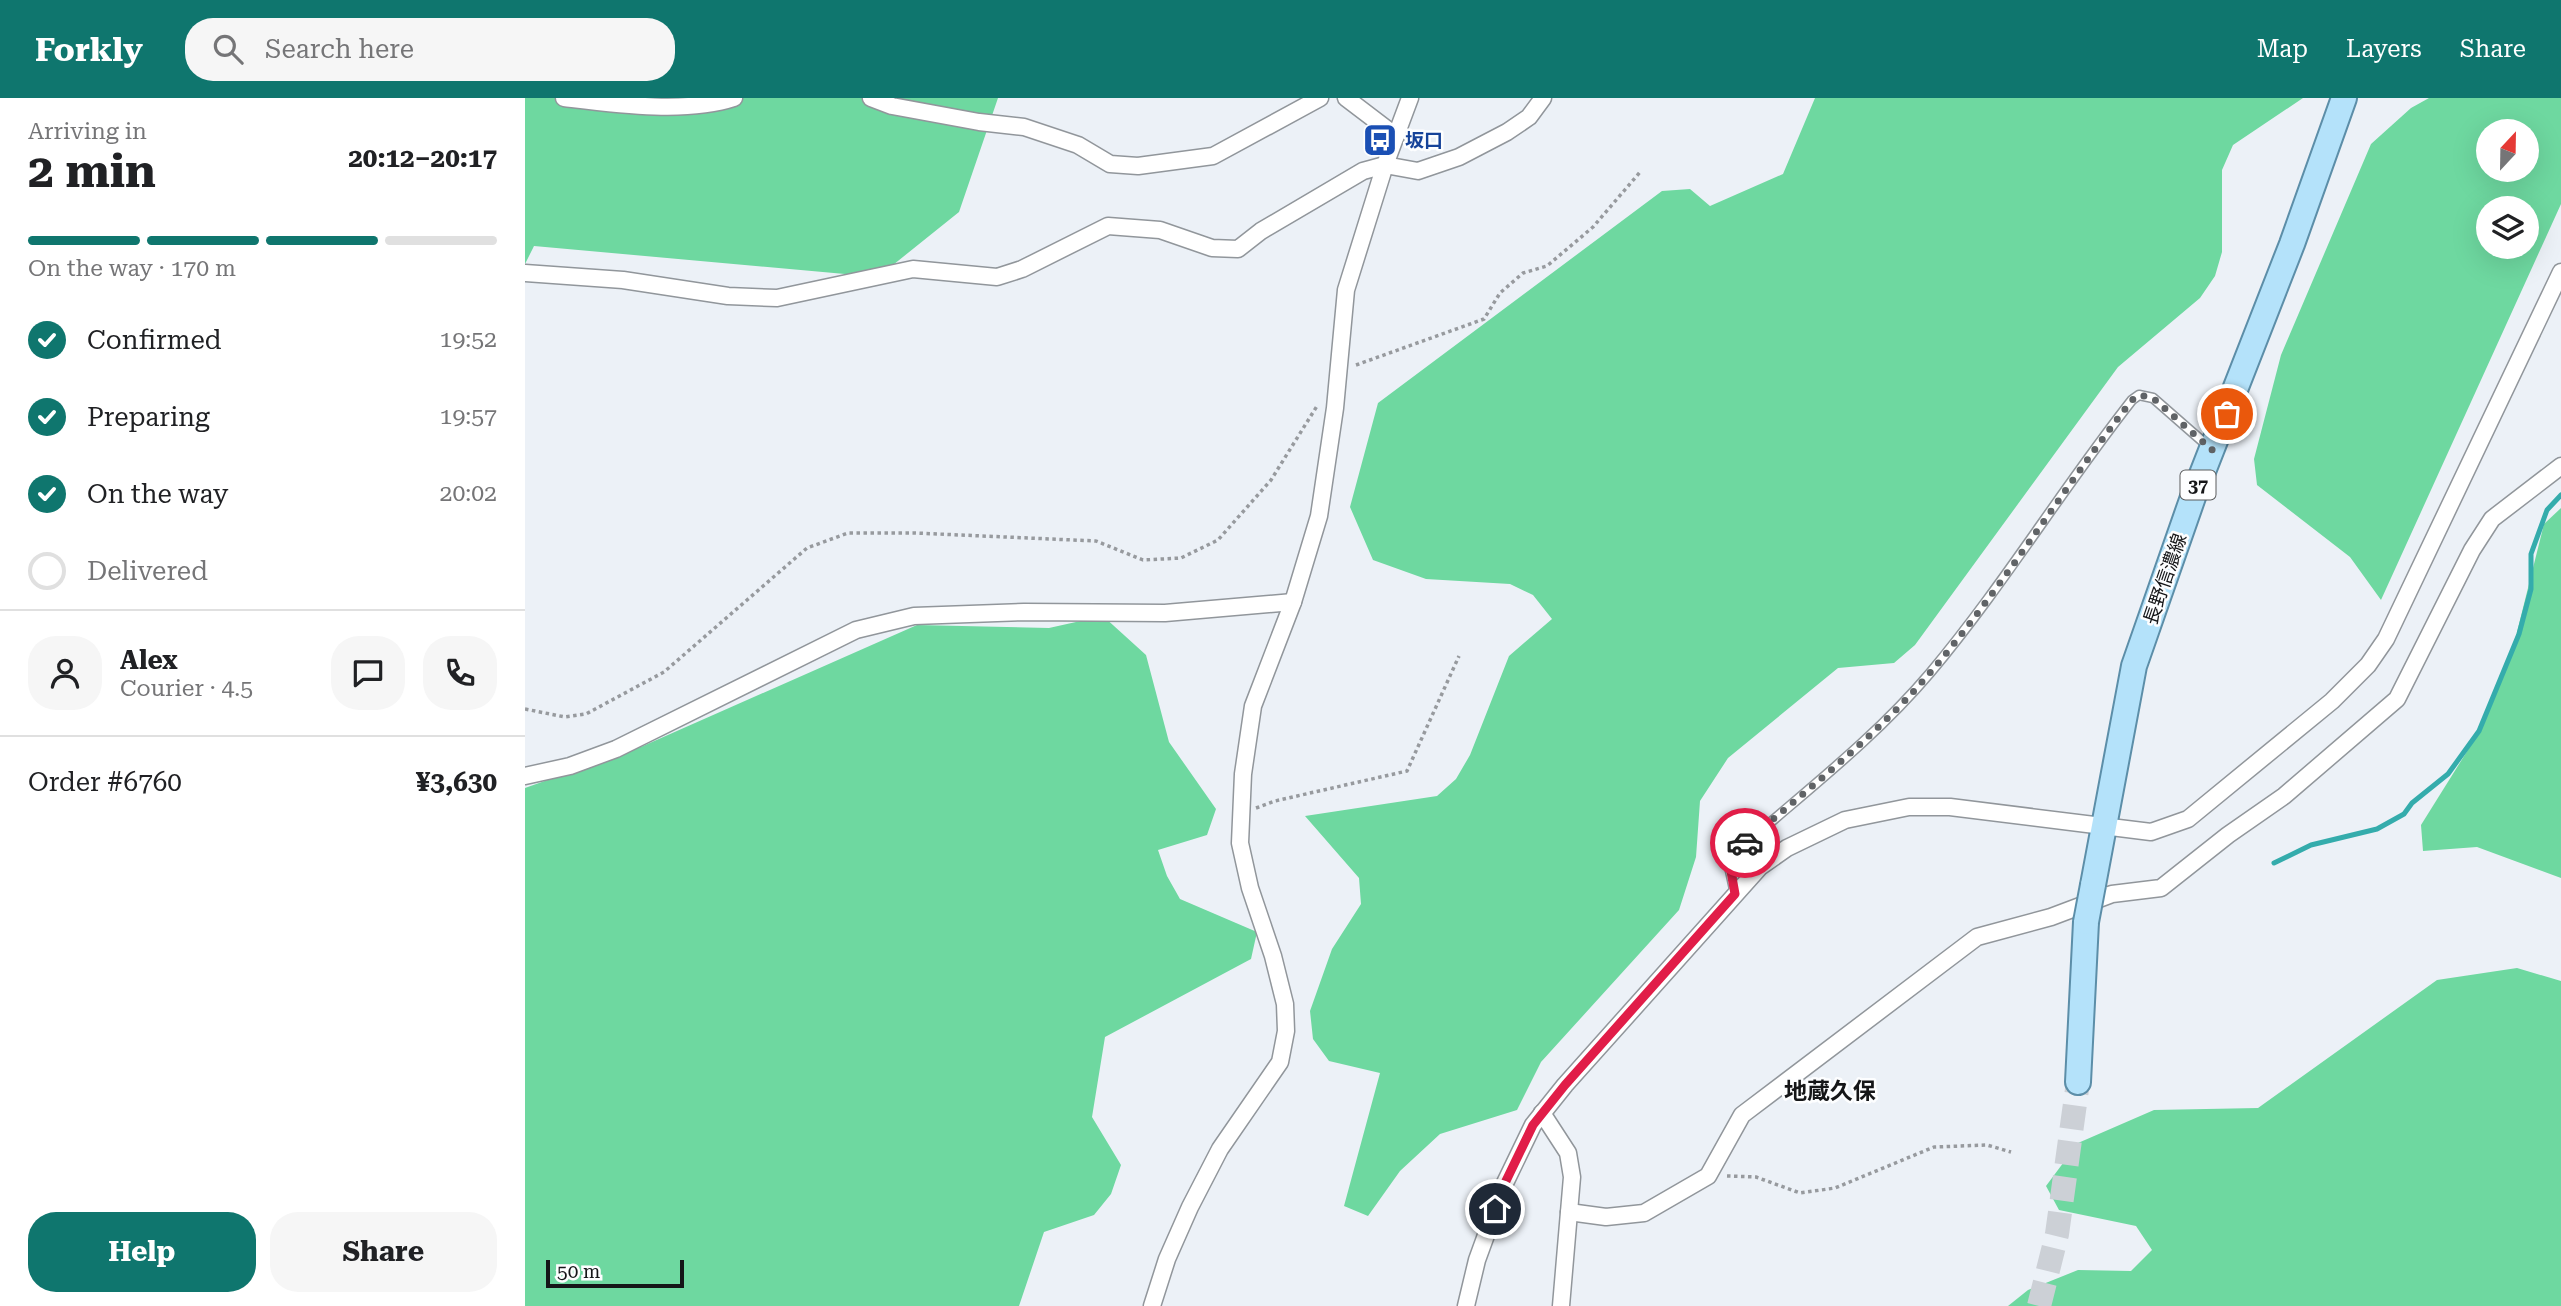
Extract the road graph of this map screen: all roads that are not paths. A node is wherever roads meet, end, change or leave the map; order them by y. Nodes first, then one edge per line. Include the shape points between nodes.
1 (564, 98) edge
2 (734, 98) edge
3 (870, 98) edge
4 (1320, 98) edge
5 (1346, 98) edge
6 (1410, 98) edge
7 (1543, 98) edge
8 (2344, 98) edge
9 (1396, 136) junction
10 (1385, 165) junction
11 (525, 273) edge
12 (2559, 279) edge
13 (2212, 450) junction
14 (2561, 466) edge
15 (1293, 602) junction
16 (525, 776) edge
17 (2104, 826) junction
18 (1735, 894) junction
19 (2078, 1082) tunnel mouth
20 (1542, 1113) junction
21 (1569, 1212) junction
22 (1152, 1306) edge
23 (1465, 1306) edge
24 (1561, 1306) edge

1 - 2 street via 692,106
3 - 4 street via 892,106 1024,127 1078,145 1109,164 1138,166 1213,156
5 - 9 street
6 - 9 street
7 - 10 street via 1529,117 1459,157 1418,170
8 - 13 main road, 長野信濃線 / 37
9 - 10 street
10 - 11 street via 1363,171 1261,231 1238,250 1212,248 1160,230 1108,226 997,277 913,269 777,298
10 - 15 street via 1346,290 1319,516
12 - 17 street via 2386,639 2368,665 2332,701 2188,819 2151,832
13 - 17 main road, 長野信濃線 / 37 via 2134,666
13 - 18 lane via 2153,398 2139,395 2132,400 1929,674 1873,733 1743,846 1730,866
14 - 21 street via 2492,519 2397,699 2284,796 2161,888 2112,894 1977,937 1742,1115 1707,1176 1644,1213 1606,1217
15 - 16 street via 1165,614 914,616 856,630 616,749
15 - 22 street via 1253,706 1243,774 1240,843 1286,1004 1280,1062 1220,1149 1167,1259
17 - 18 street via 1950,807 1874,813 1845,820 1787,848 1760,867
17 - 19 main road, 長野信濃線 / 37, bridge via 2086,922
18 - 20 street
20 - 21 street via 1569,1153
20 - 23 street via 1505,1183 1476,1260
21 - 24 street

